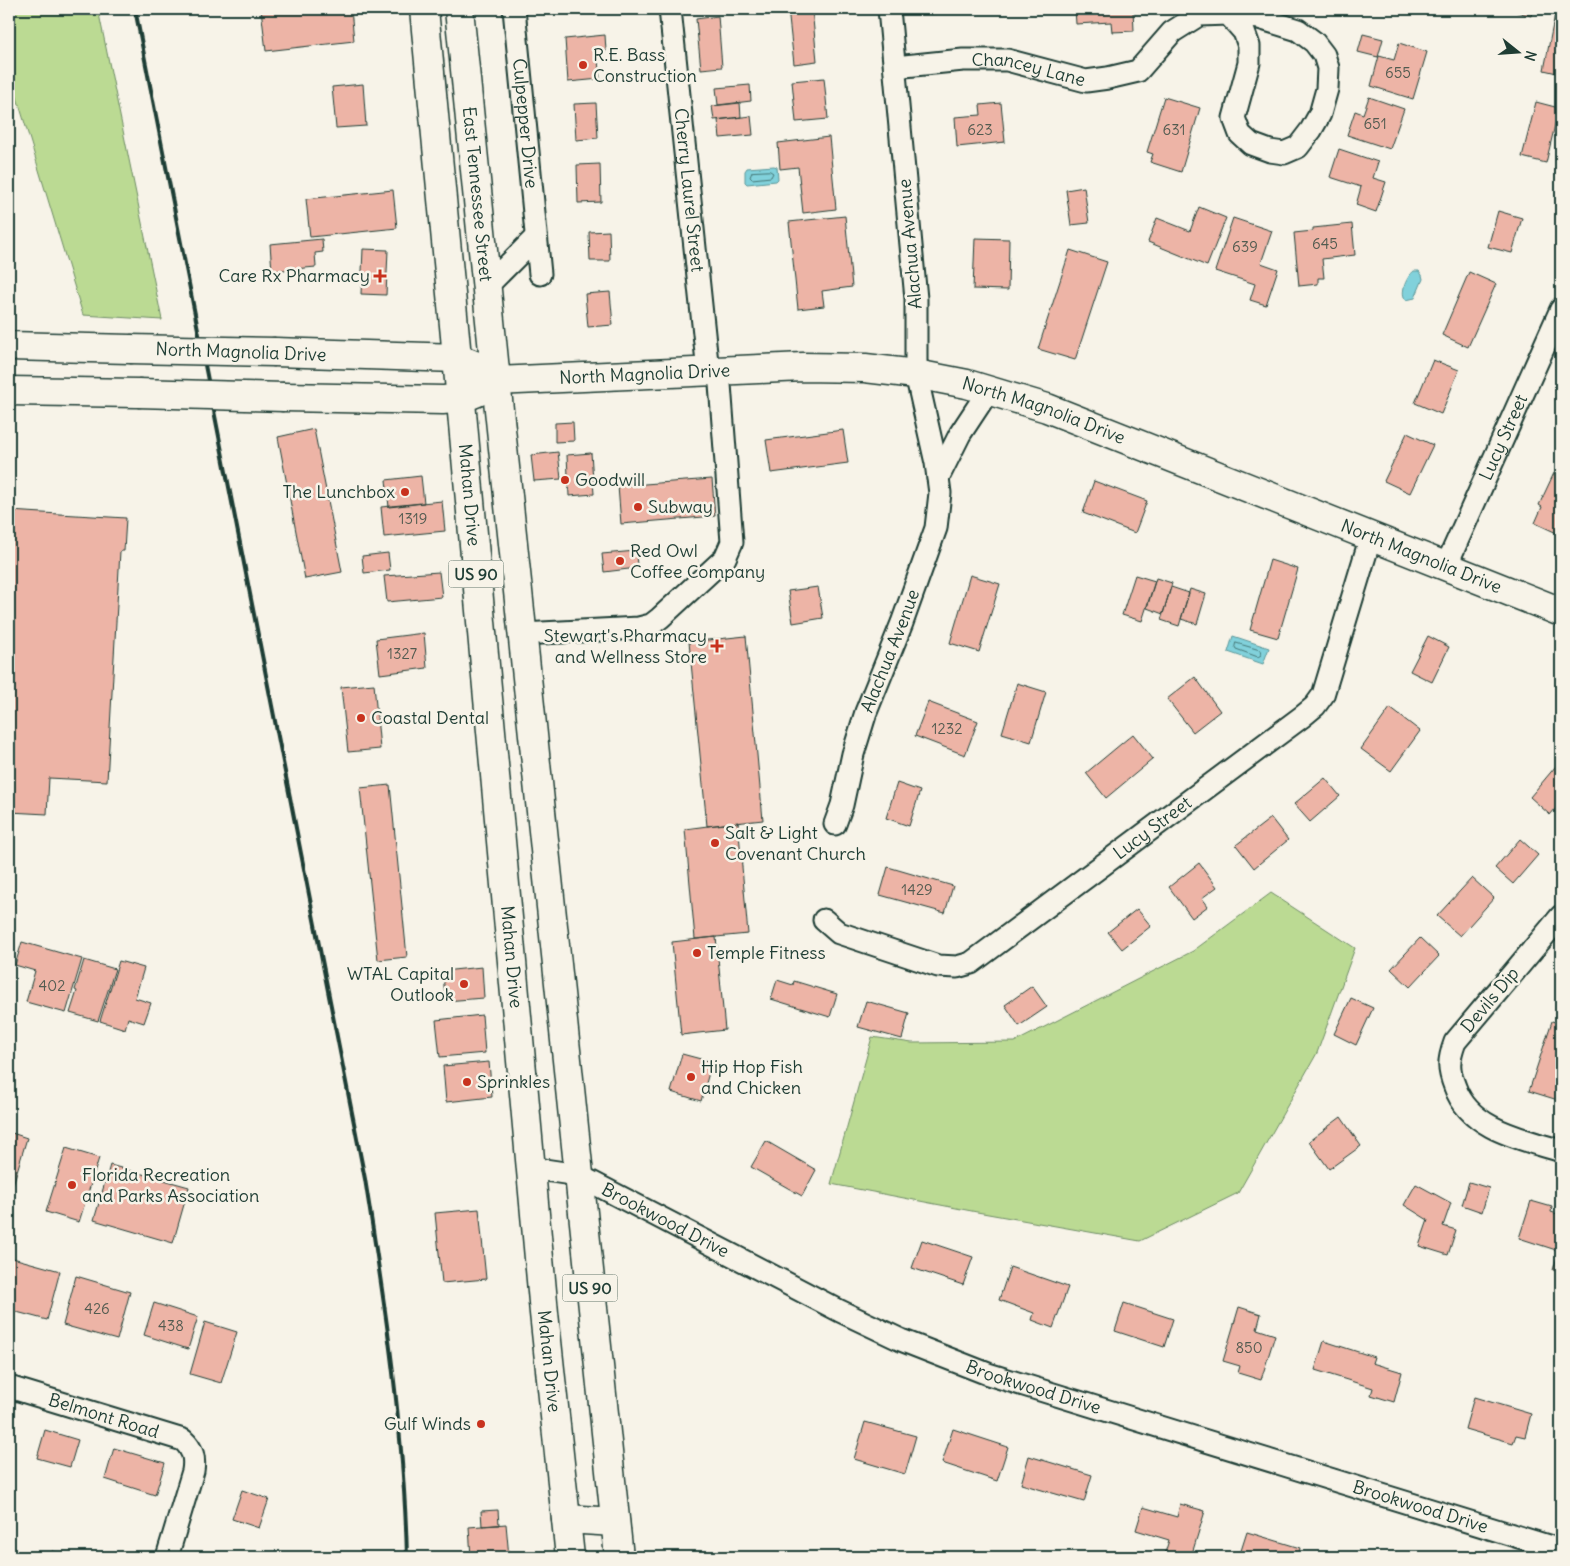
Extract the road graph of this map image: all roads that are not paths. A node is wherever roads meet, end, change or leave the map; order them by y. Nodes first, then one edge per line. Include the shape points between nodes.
1 (424, 9) edge
2 (459, 9) edge
3 (514, 9) edge
4 (670, 9) edge
5 (889, 9) edge
6 (1228, 14) junction
7 (895, 67) junction
8 (536, 238) junction
9 (540, 274) dead end
10 (486, 287) junction
11 (1561, 308) edge
12 (9, 346) edge
13 (457, 358) junction
14 (714, 371) junction
15 (916, 374) junction
16 (496, 381) junction
17 (989, 390) junction
18 (9, 391) edge
19 (460, 399) junction
20 (938, 478) junction
21 (1371, 536) junction
22 (1446, 566) junction
23 (1561, 612) edge
24 (522, 634) junction
25 (836, 824) dead end
26 (1561, 916) edge
27 (551, 918) junction
28 (824, 920) dead end
29 (508, 922) junction
30 (1561, 1151) edge
31 (531, 1168) junction
32 (578, 1174) junction
33 (9, 1387) edge
34 (566, 1520) junction
35 (615, 1522) junction
36 (1561, 1550) edge
37 (167, 1557) edge
38 (570, 1557) edge
39 (619, 1557) edge

1 - 13 main road, East Tennessee Street / US 90
2 - 10 main road, East Tennessee Street / US 90
3 - 8 street, Culpepper Drive
4 - 14 street, Cherry Laurel Street
5 - 7 street, Alachua Avenue
6 - 6 street, Chancey Lane via 1244,32 1249,46 1249,63 1234,118 1240,134 1251,144 1284,153 1298,146 1320,114 1327,89 1328,68 1324,55 1298,30 1259,18
6 - 7 street, Chancey Lane via 1199,15 1172,32 1138,70 1108,78 1086,81 1006,60 963,60
7 - 15 street, Alachua Avenue via 916,299
8 - 9 street, Culpepper Drive
8 - 10 street
10 - 16 main road, East Tennessee Street / US 90
11 - 22 street, Lucy Street
12 - 13 main road, North Magnolia Drive, bridge
13 - 16 main road, North Magnolia Drive via 477,366
13 - 19 main road, Mahan Drive / US 90
14 - 15 main road, North Magnolia Drive via 824,367
14 - 16 main road, North Magnolia Drive
14 - 24 street, Cherry Laurel Street via 732,542 725,558 651,624 639,628
15 - 17 main road, North Magnolia Drive
15 - 20 street, Alachua Avenue
16 - 19 main road, North Magnolia Drive
16 - 24 main road, US 90
17 - 20 street, Alachua Avenue via 960,434
17 - 21 main road, North Magnolia Drive via 1061,413
18 - 19 main road, North Magnolia Drive, bridge via 428,401
19 - 29 main road, Mahan Drive / US 90
20 - 25 street, Alachua Avenue via 940,493 936,528 866,712
21 - 22 main road, North Magnolia Drive
21 - 28 street, Lucy Street via 1323,695 1315,706 971,963 938,966 839,933
22 - 23 main road, North Magnolia Drive
24 - 27 main road, US 90
26 - 30 street, Devils Dip via 1454,1042 1449,1072 1458,1094 1477,1118 1504,1133
27 - 29 main road
27 - 32 main road, US 90
29 - 31 main road, Mahan Drive / US 90
31 - 32 street, Brookwood Drive
31 - 34 main road, Mahan Drive / US 90
32 - 35 main road, US 90
32 - 36 street, Brookwood Drive via 840,1311 901,1340 988,1374
33 - 37 street, Belmont Road via 183,1440 193,1452 194,1471
34 - 35 main road
34 - 38 main road, Mahan Drive / US 90
35 - 39 main road, US 90

